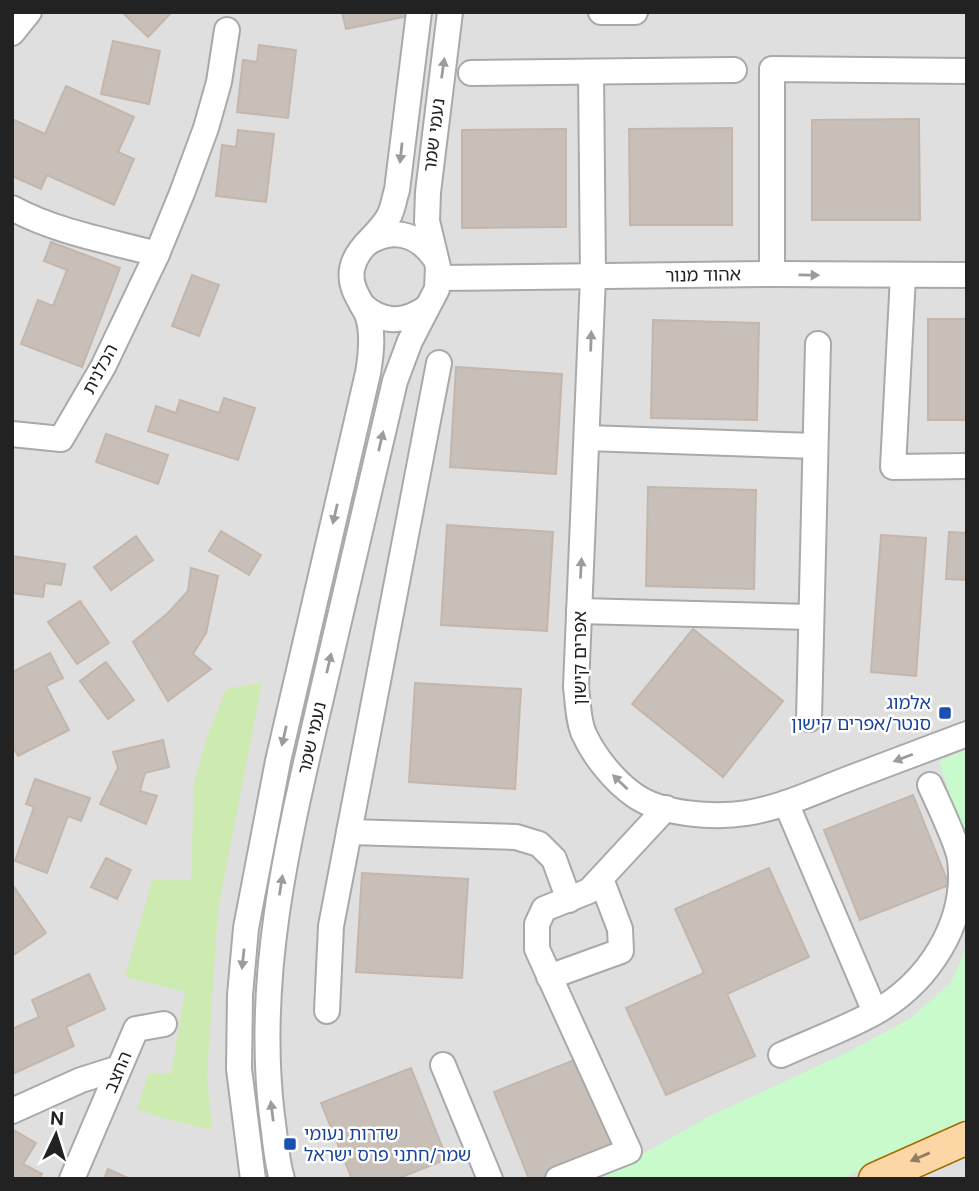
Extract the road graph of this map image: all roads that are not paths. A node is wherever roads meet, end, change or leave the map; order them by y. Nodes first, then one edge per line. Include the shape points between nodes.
1 (29, 12) edge
2 (419, 12) edge
3 (450, 12) edge
4 (601, 12) edge
5 (635, 12) edge
6 (227, 30) dead end
7 (12, 33) edge
8 (734, 70) dead end
9 (967, 71) edge
10 (591, 72) junction
11 (471, 73) dead end
12 (12, 208) edge
13 (365, 245) junction
14 (157, 254) junction
15 (437, 268) junction
16 (772, 274) junction
17 (967, 275) edge
18 (902, 276) junction
19 (593, 277) junction
20 (362, 305) junction
21 (426, 308) junction
22 (818, 344) dead end
23 (439, 363) dead end
24 (12, 434) edge
25 (587, 438) junction
26 (815, 446) junction
27 (967, 466) edge
28 (579, 611) junction
29 (811, 617) junction
30 (809, 719) dead end
31 (967, 734) edge
32 (930, 785) dead end
33 (786, 803) junction
34 (666, 808) junction
35 (349, 832) junction
36 (601, 879) junction
37 (569, 900) junction
38 (550, 977) junction
39 (327, 1011) dead end
40 (875, 1012) junction
41 (163, 1024) dead end
42 (781, 1055) dead end
43 (443, 1065) dead end
44 (120, 1068) junction
45 (12, 1111) edge
46 (967, 1138) edge
47 (72, 1179) edge
48 (253, 1179) edge
49 (282, 1179) edge
50 (490, 1179) edge
51 (558, 1179) edge
52 (875, 1179) edge

1 - 7 street
2 -> 13 street, נעמי שמר via 397,190 389,216
15 -> 3 street, נעמי שמר via 427,221 428,192
4 - 5 street
6 - 14 street, הכלנית via 206,128
8 - 10 street
9 - 16 street via 772,69
10 - 11 street
10 - 19 street, אפרים קישון
12 - 14 street via 56,227
13 - 15 street via 389,234 416,238 426,246
13 - 20 street, נעמי שמר via 352,268 355,293
14 - 24 street, הכלנית via 103,367 61,439
15 - 19 street, אהוד מנור
15 - 21 street, נעמי שמר via 433,299
16 -> 18 street, אהוד מנור
16 - 19 street, אהוד מנור
17 - 18 street, אהוד מנור
18 - 27 street via 893,467
25 -> 19 street, אפרים קישון
20 - 21 street via 372,314 400,320
20 -> 48 street, נעמי שמר via 372,348 368,373 278,761 246,928 239,1069
49 -> 21 street, נעמי שמר via 267,1067 267,998 284,867 395,381
22 - 26 street
23 - 35 street
25 - 26 street
28 -> 25 street, אפרים קישון
26 - 29 street
28 - 29 street
34 -> 28 street, אפרים קישון via 635,796 596,755 583,732 576,687
29 - 30 street
31 -> 33 street, אפרים קישון
32 - 40 street via 960,858 957,911 944,943 918,980
33 - 34 street, אפרים קישון via 724,816
33 - 40 street
34 - 36 street
35 - 37 street via 516,837 539,844 554,859
35 - 39 street via 331,926
36 - 37 street
36 - 38 street via 620,929 621,951
37 - 38 street via 544,909 537,924 537,949
38 - 51 street via 629,1151
40 - 42 street
41 - 44 street, החצב via 136,1029
43 - 50 street
44 - 45 street
44 - 47 street, החצב
46 -> 52 main road

